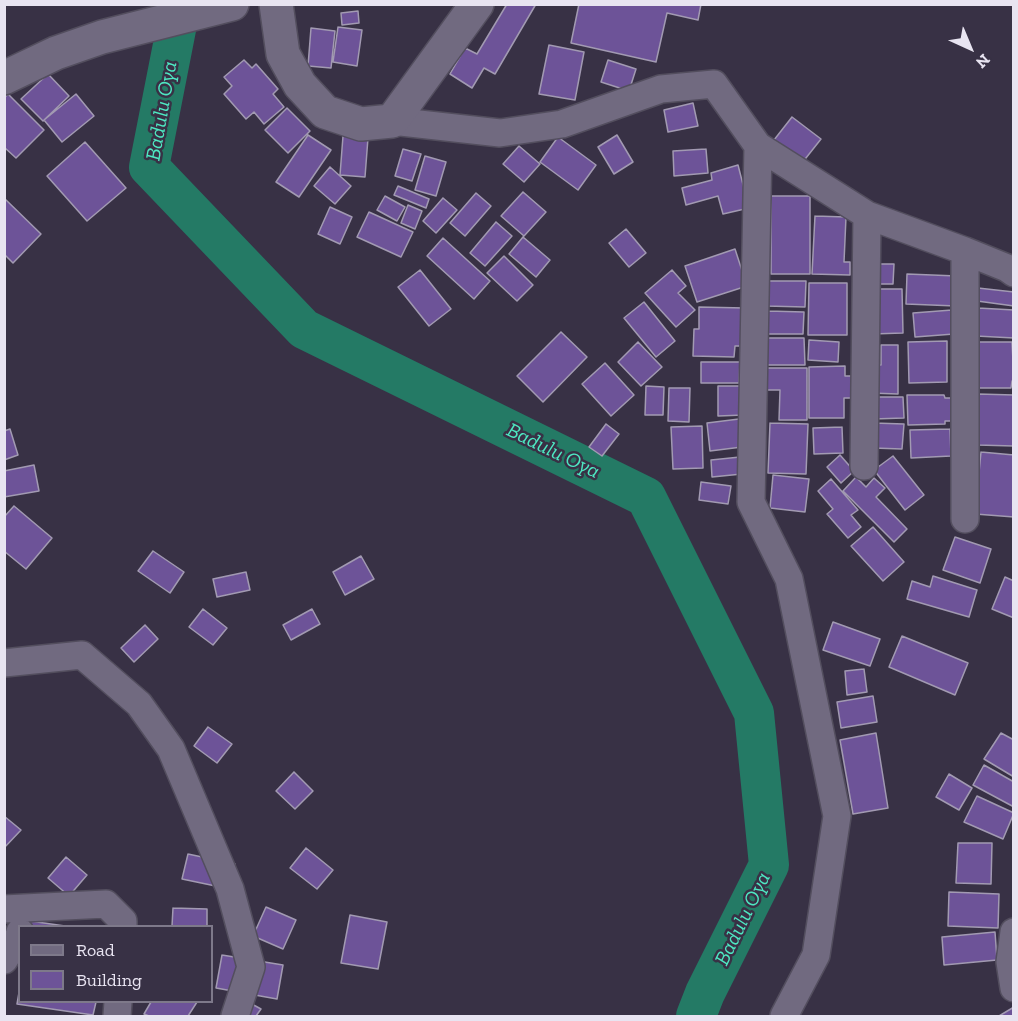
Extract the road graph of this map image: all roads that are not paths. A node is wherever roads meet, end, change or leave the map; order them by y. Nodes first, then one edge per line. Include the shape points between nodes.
1 (232, 4) edge
2 (276, 4) edge
3 (477, 4) edge
4 (4, 78) edge
5 (392, 121) junction
6 (758, 146) junction
7 (867, 215) junction
8 (965, 252) junction
9 (1014, 273) edge
10 (864, 466) dead end
11 (965, 519) dead end
12 (4, 663) edge
13 (17, 919) edge
14 (123, 925) edge
15 (1014, 932) edge
16 (18, 938) edge
17 (4, 960) edge
18 (1014, 988) edge
19 (235, 1017) edge
20 (784, 1017) edge

1 - 4 street via 102,37
2 - 5 street via 283,54 300,85 325,112 361,124
3 - 5 street
5 - 6 street via 500,133 562,124 661,89 714,84
6 - 7 street
6 - 20 street via 751,502 789,579 837,816 816,955
7 - 8 street
7 - 10 street
8 - 9 street
8 - 11 street
12 - 19 street via 82,655 139,704 171,749 230,889 251,967
13 - 14 street via 106,904
15 - 18 street via 1010,963
16 - 17 street

